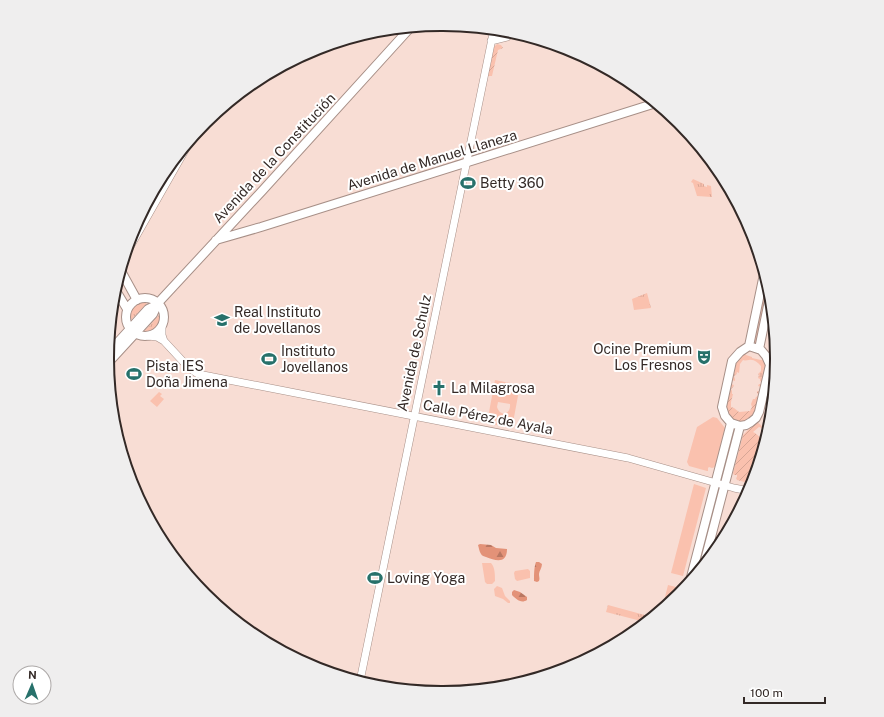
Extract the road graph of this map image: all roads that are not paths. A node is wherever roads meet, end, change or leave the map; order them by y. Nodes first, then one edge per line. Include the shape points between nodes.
1 (405, 33) edge
2 (492, 35) edge
3 (507, 37) dead end
4 (491, 41) junction
5 (649, 105) edge
6 (466, 164) junction
7 (216, 240) junction
8 (125, 278) edge
9 (761, 287) edge
10 (120, 299) edge
11 (137, 300) junction
12 (157, 304) junction
13 (127, 310) junction
14 (766, 313) edge
15 (162, 326) junction
16 (133, 332) junction
17 (148, 336) junction
18 (164, 341) junction
19 (749, 346) junction
20 (114, 348) edge
21 (759, 349) junction
22 (114, 355) edge
23 (770, 364) edge
24 (770, 367) edge
25 (414, 416) junction
26 (731, 423) junction
27 (740, 426) junction
28 (716, 482) junction
29 (724, 485) junction
30 (742, 489) edge
31 (708, 549) edge
32 (693, 568) edge
33 (361, 676) edge

1 - 7 main road, Avenida de la Constitución
2 - 4 street, Avenida de Schulz
3 - 4 street
4 - 6 street, Avenida de Schulz
5 - 6 main road, Avenida de Manuel Llaneza
6 - 7 main road, Avenida de Manuel Llaneza
6 - 25 street, Avenida de Schulz
7 - 12 main road, Avenida de la Constitución
8 - 11 main road
9 - 19 main road
10 - 13 main road
11 - 12 main road via 154,300
11 - 13 main road
12 - 15 main road via 164,314
12 - 16 main road, Avenida de la Constitución via 148,310
13 - 16 main road via 126,321
14 - 21 main road
15 - 17 main road via 155,334
15 - 18 street
16 - 17 main road via 140,336
16 - 20 main road, Avenida de la Constitución
16 - 22 main road, Avenida de la Constitución
17 - 18 street, Calle Pérez de Ayala
18 - 25 street, Calle Pérez de Ayala via 198,374
19 - 21 main road
19 - 26 main road via 732,361 722,407
21 - 23 main road
24 - 27 main road via 759,412 751,422
25 - 28 street, Calle Pérez de Ayala via 637,460
25 - 33 street, Avenida de Schulz
26 - 27 main road
26 - 28 main road
27 - 29 main road
28 - 29 street, Calle Pérez de Ayala
28 - 32 main road
29 - 30 street, Calle Pérez de Ayala
29 - 31 main road

